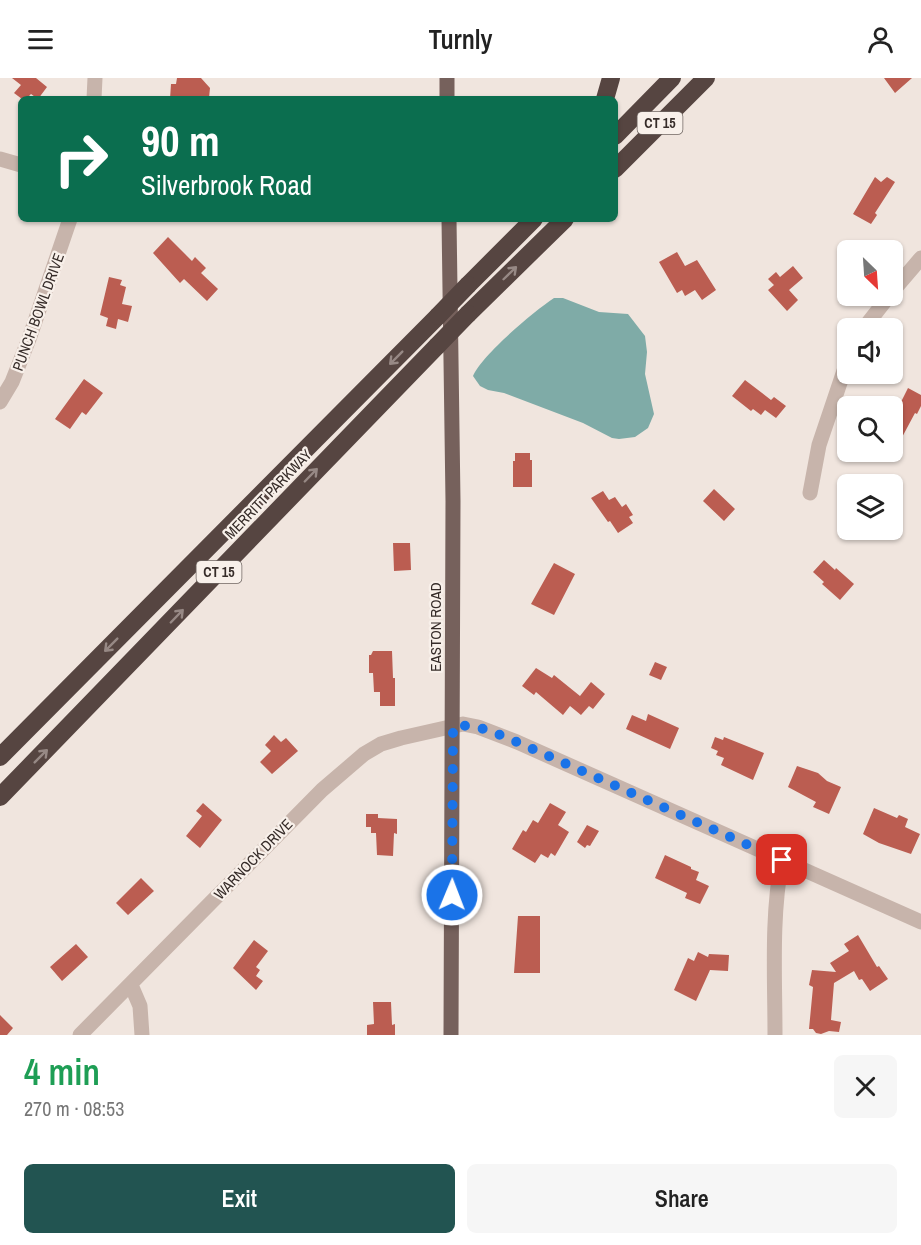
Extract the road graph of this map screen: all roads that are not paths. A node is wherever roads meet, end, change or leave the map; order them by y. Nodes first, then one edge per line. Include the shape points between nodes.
1 (95, 78) edge
2 (447, 78) edge
3 (611, 78) edge
4 (672, 78) edge
5 (706, 78) edge
6 (94, 96) edge
7 (447, 96) edge
8 (606, 96) edge
9 (618, 133) edge
10 (0, 159) edge
11 (18, 164) edge
12 (618, 166) edge
13 (69, 222) edge
14 (449, 222) edge
15 (520, 222) edge
16 (531, 222) edge
17 (562, 222) edge
18 (921, 258) edge
19 (903, 279) edge
20 (468, 285) junction
21 (881, 306) edge
22 (872, 318) edge
23 (840, 384) edge
24 (0, 402) edge
25 (810, 493) dead end
26 (453, 727) junction
27 (0, 757) edge
28 (0, 797) edge
29 (782, 860) junction
30 (921, 922) edge
31 (131, 986) junction
32 (80, 1035) edge
33 (142, 1035) edge
34 (451, 1035) edge
35 (775, 1035) edge

1 - 6 street
2 - 7 main road
3 - 8 highway
4 - 9 highway, CT 15
5 - 12 highway, CT 15
10 - 11 street
13 - 24 street, PUNCH BOWL DRIVE via 29,339
14 - 26 main road, EASTON ROAD
15 - 20 highway
16 - 20 highway, MERRITT PARKWAY / CT 15
28 -> 17 highway, MERRITT PARKWAY / CT 15, bridge
18 - 19 street
20 -> 27 highway, MERRITT PARKWAY / CT 15, bridge
21 - 22 street
23 - 25 street via 819,446
26 - 29 street, WARNOCK DRIVE via 478,726
26 - 31 street, WARNOCK DRIVE via 391,741 352,763
26 - 34 main road, EASTON ROAD
29 - 30 street, WARNOCK DRIVE
29 - 35 street via 775,933
31 - 32 street, WARNOCK DRIVE
31 - 33 street via 140,1006

